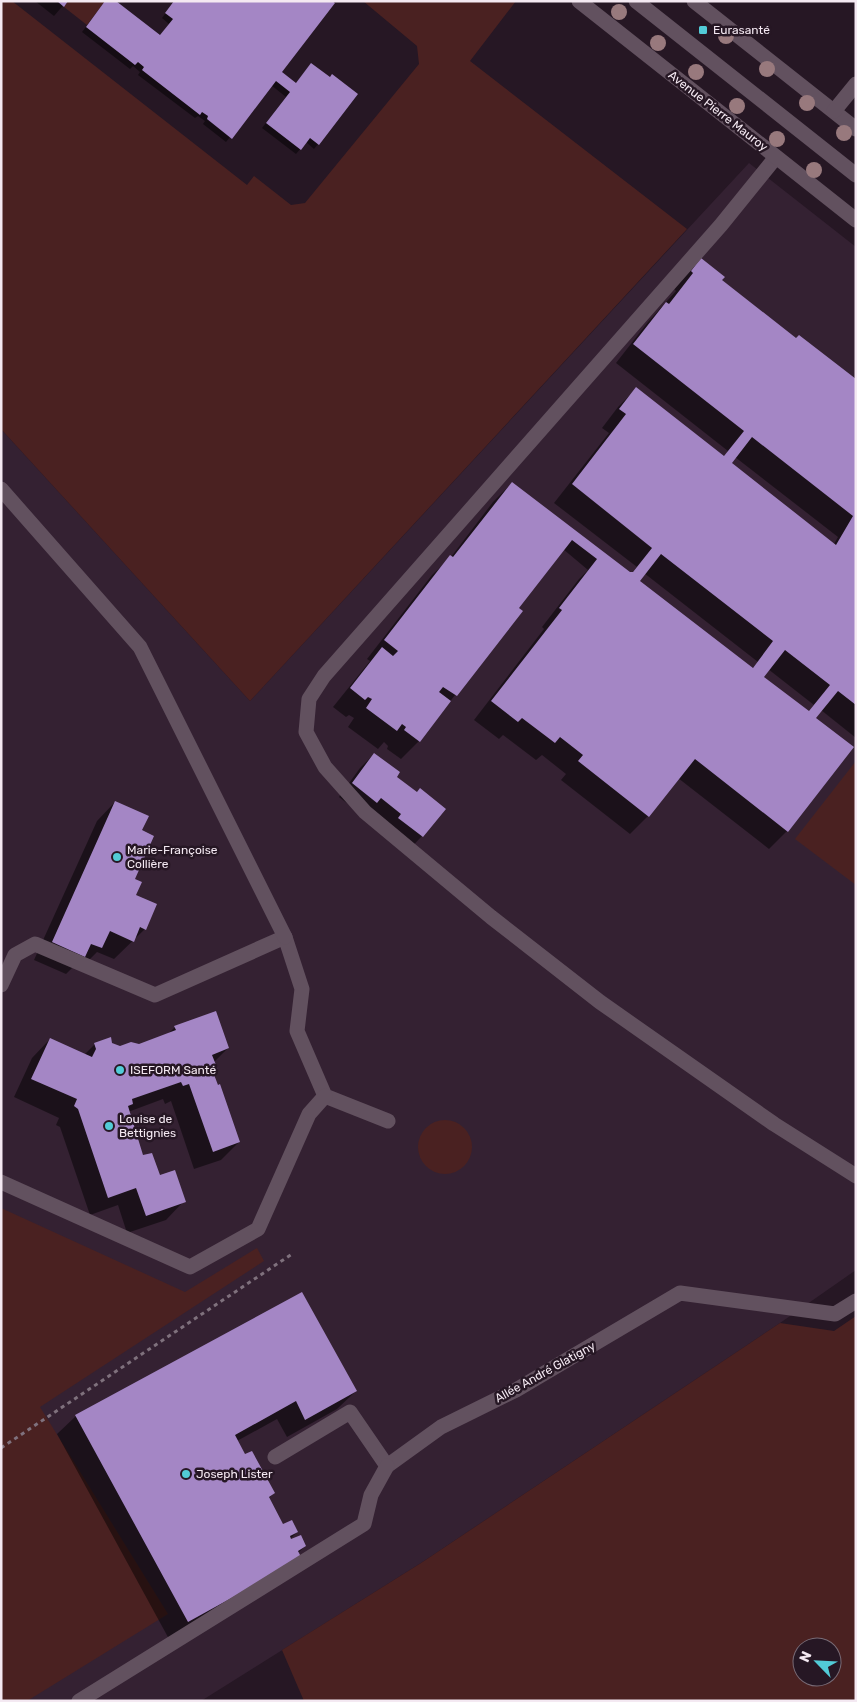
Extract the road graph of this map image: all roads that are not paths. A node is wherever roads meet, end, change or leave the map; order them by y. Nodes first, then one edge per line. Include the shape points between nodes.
1 (580, 1) edge
2 (636, 1) edge
3 (694, 1) edge
4 (856, 84) edge
5 (834, 111) junction
6 (856, 129) edge
7 (776, 157) junction
8 (856, 175) edge
9 (856, 220) edge
10 (1, 489) edge
11 (286, 937) junction
12 (1, 985) edge
13 (325, 1096) junction
14 (388, 1121) dead end
15 (856, 1176) edge
16 (1, 1182) edge
17 (856, 1301) edge
18 (275, 1457) dead end
19 (387, 1466) junction
20 (79, 1701) edge

1 - 7 street, Avenue Pierre Mauroy
2 - 8 street
3 - 5 street
4 - 5 street
5 - 6 street
7 - 9 street, Avenue Pierre Mauroy
7 - 15 street via 721,225 324,676 309,700 306,732 325,767 365,812 491,917 614,1012 774,1124
10 - 11 street via 140,647
11 - 12 street via 154,995 35,944 15,955
11 - 13 street via 302,989 297,1031
13 - 14 street
13 - 16 street via 310,1114 258,1229 190,1267
17 - 19 street, Allée André Glatigny via 836,1314 680,1293 516,1390 441,1426
18 - 19 street via 350,1412
19 - 20 street via 371,1495 364,1524

